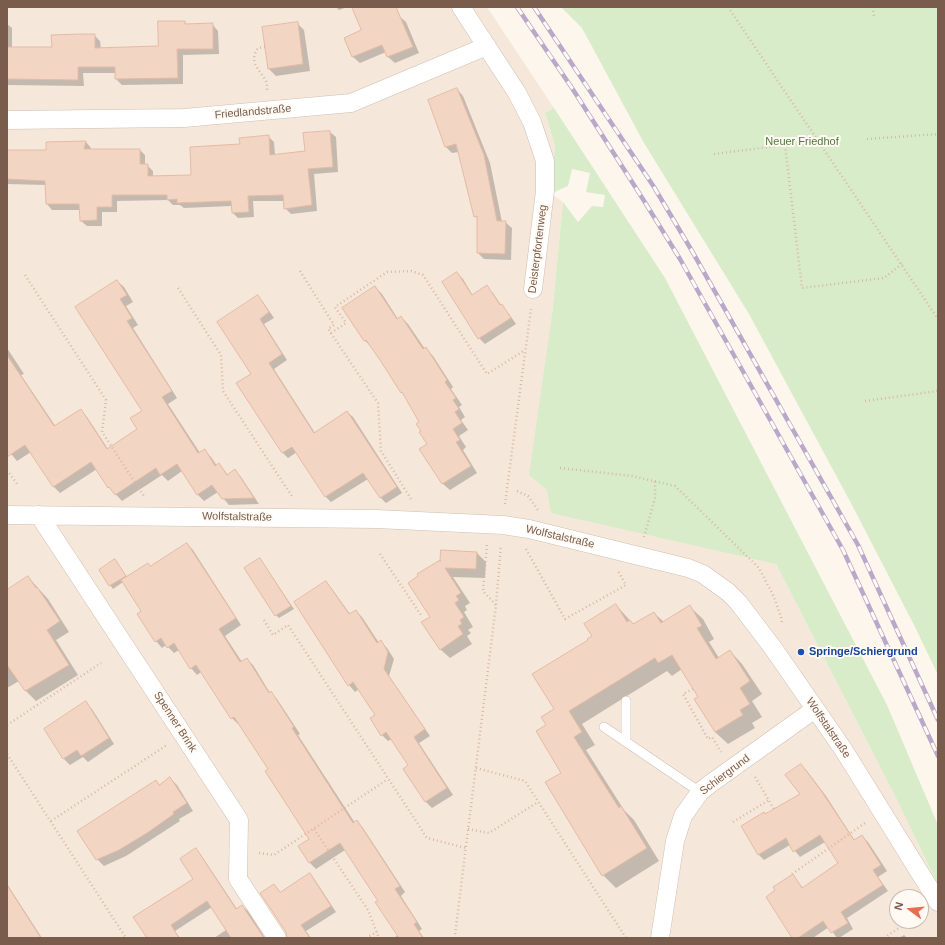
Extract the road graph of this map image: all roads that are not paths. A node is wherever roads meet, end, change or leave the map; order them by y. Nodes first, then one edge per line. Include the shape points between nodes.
1 (462, 7) edge
2 (487, 46) junction
3 (7, 120) edge
4 (533, 289) road end
5 (7, 515) edge
6 (39, 515) junction
7 (626, 701) dead end
8 (815, 709) junction
9 (604, 727) dead end
10 (626, 742) junction
11 (700, 792) junction
12 (938, 902) edge
13 (277, 938) edge
14 (660, 938) edge

1 - 2 street, Deisterpfortenweg
2 - 3 street, Friedlandstraße via 351,103 184,118
2 - 4 street, Deisterpfortenweg via 532,122 545,161 545,191
5 - 6 street, Wolfstalstraße
6 - 8 street, Wolfstalstraße via 376,519 503,525 688,568 703,574 738,602
6 - 13 street, Spenner Brink via 239,820 238,879
7 - 10 lane
8 - 11 street, Schiergrund
8 - 12 street, Wolfstalstraße via 843,749
9 - 10 lane
10 - 11 lane
11 - 14 street, Schiergrund via 683,816 675,840

